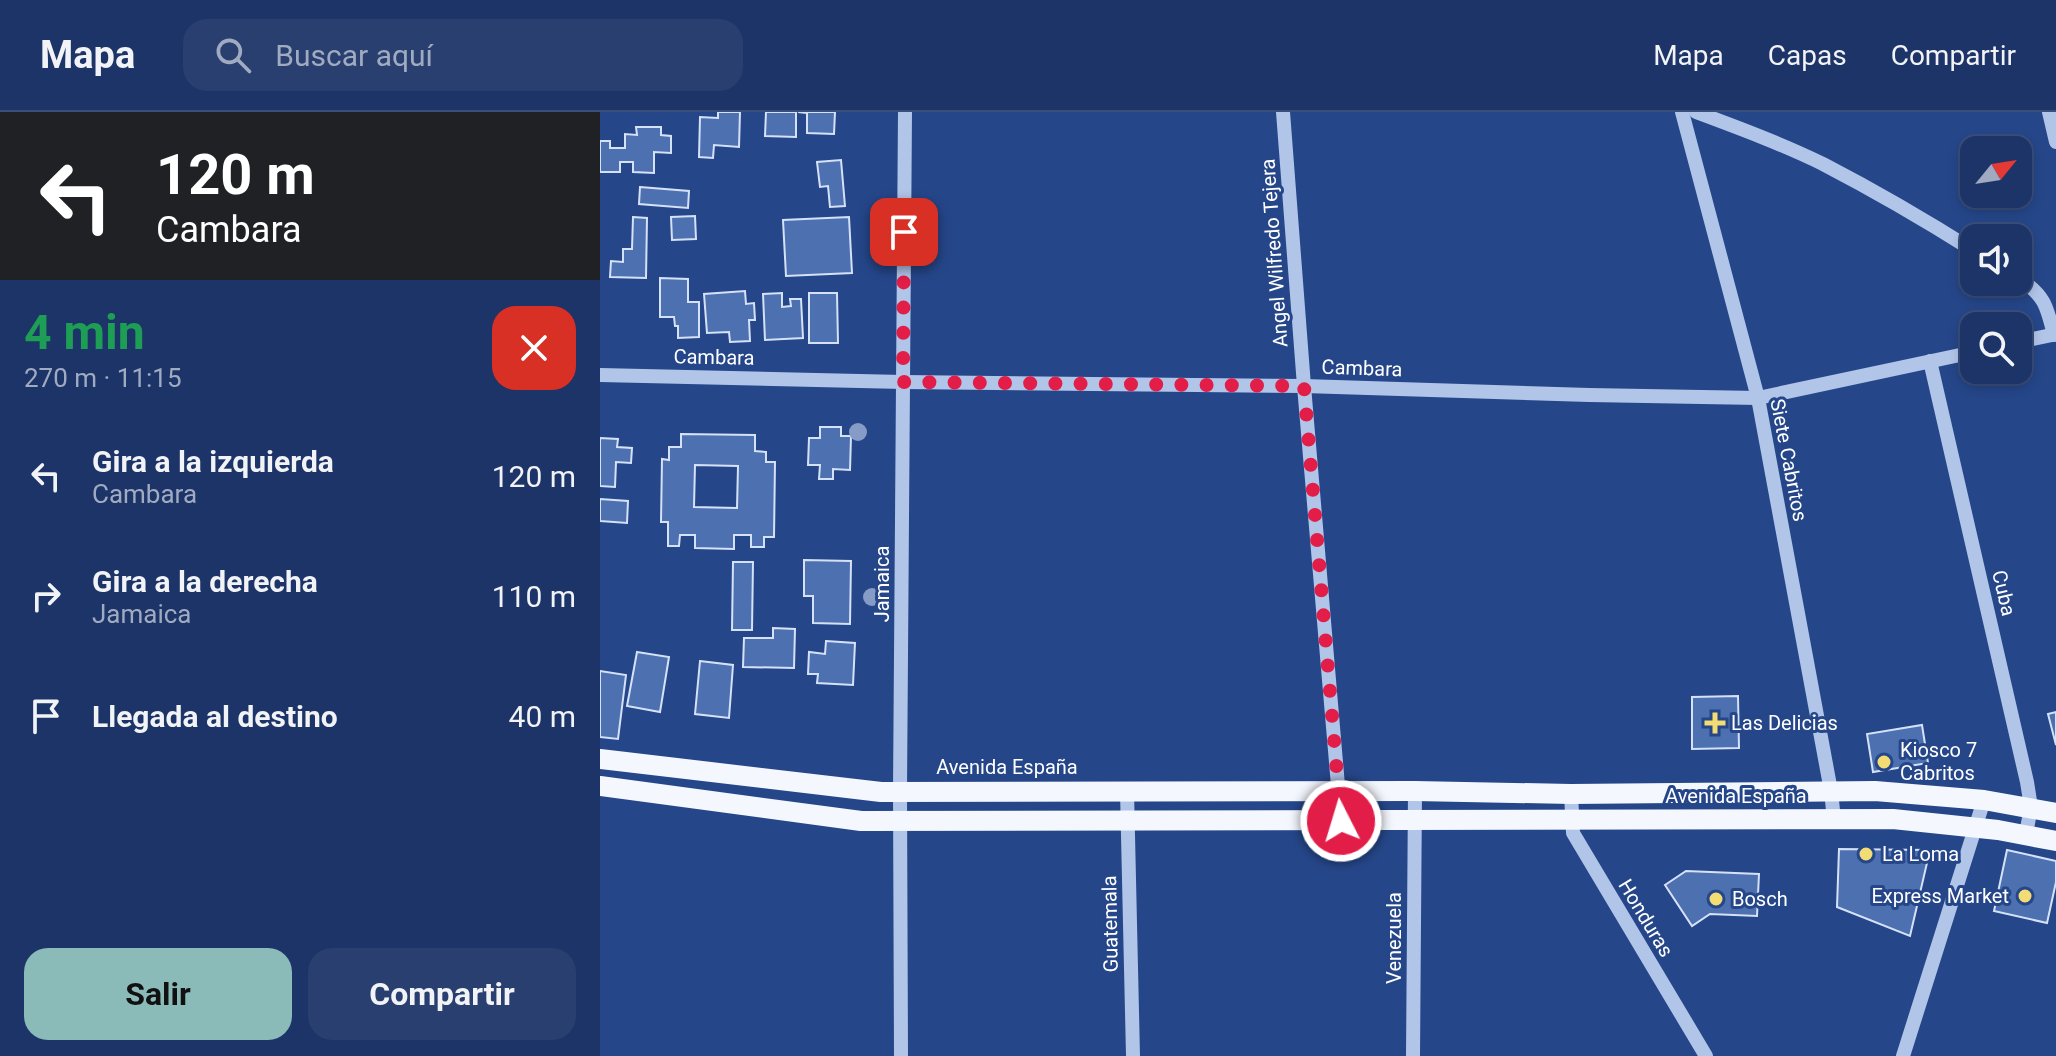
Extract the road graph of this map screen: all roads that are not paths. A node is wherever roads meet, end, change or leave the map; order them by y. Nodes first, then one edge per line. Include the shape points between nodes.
1 (905, 112) edge
2 (1283, 112) edge
3 (1682, 112) edge
4 (1696, 112) edge
5 (2049, 112) edge
6 (2056, 142) edge
7 (1960, 242) edge
8 (2032, 287) edge
9 (2055, 334) edge
10 (2032, 339) edge
11 (1960, 355) edge
12 (1930, 361) junction
13 (600, 375) edge
14 (903, 382) junction
15 (1304, 386) junction
16 (1758, 398) junction
17 (600, 759) edge
18 (600, 786) edge
19 (900, 791) junction
20 (1127, 791) junction
21 (1415, 791) junction
22 (1831, 791) junction
23 (1338, 792) junction
24 (1571, 794) junction
25 (1984, 800) junction
26 (2031, 807) junction
27 (2056, 813) edge
28 (1415, 820) junction
29 (1834, 820) junction
30 (1128, 821) junction
31 (1341, 821) junction
32 (1572, 821) junction
33 (901, 822) junction
34 (1975, 827) junction
35 (2026, 834) junction
36 (2056, 841) edge
37 (901, 1056) edge
38 (1133, 1056) edge
39 (1413, 1056) edge
40 (1706, 1056) edge
41 (1903, 1056) edge

1 - 14 street, Jamaica
2 - 15 street, Angel Wilfredo Tejera
3 - 16 street, Siete Cabritos
4 - 7 street via 1821,164
5 - 6 street
8 - 9 street via 2045,301
9 - 10 street
11 - 12 street, Cambara
12 - 16 street, Cambara
12 - 26 street, Cuba
13 - 14 street, Cambara
14 - 15 street, Cambara
14 - 19 street, Jamaica
15 - 16 street, Cambara
15 - 23 street, Angel Wilfredo Tejera
16 - 22 street, Siete Cabritos
17 - 19 main road, Avenida España
18 - 33 main road, Avenida España
19 - 20 main road, Avenida España
19 - 33 street, Jamaica
20 - 23 main road, Avenida España
20 - 30 street, Guatemala
21 - 23 main road, Avenida España
21 - 24 main road, Avenida España
21 - 28 street
22 - 24 main road, Avenida España
22 - 25 main road, Avenida España
22 - 29 street, Siete Cabritos
23 - 31 street, Angel Wilfredo Tejera
24 - 32 street, Honduras
25 - 26 main road, Avenida España
25 - 34 street
26 - 27 main road, Avenida España
26 - 35 street, Cuba
28 - 31 main road, Avenida España
28 - 32 main road, Avenida España
28 - 39 street, Venezuela
29 - 32 main road, Avenida España
29 - 34 main road, Avenida España
30 - 31 main road, Avenida España
30 - 33 main road, Avenida España
30 - 38 street, Guatemala
32 - 40 street, Honduras via 1586,856
33 - 37 street, Jamaica
34 - 35 main road, Avenida España
34 - 41 street
35 - 36 main road, Avenida España

